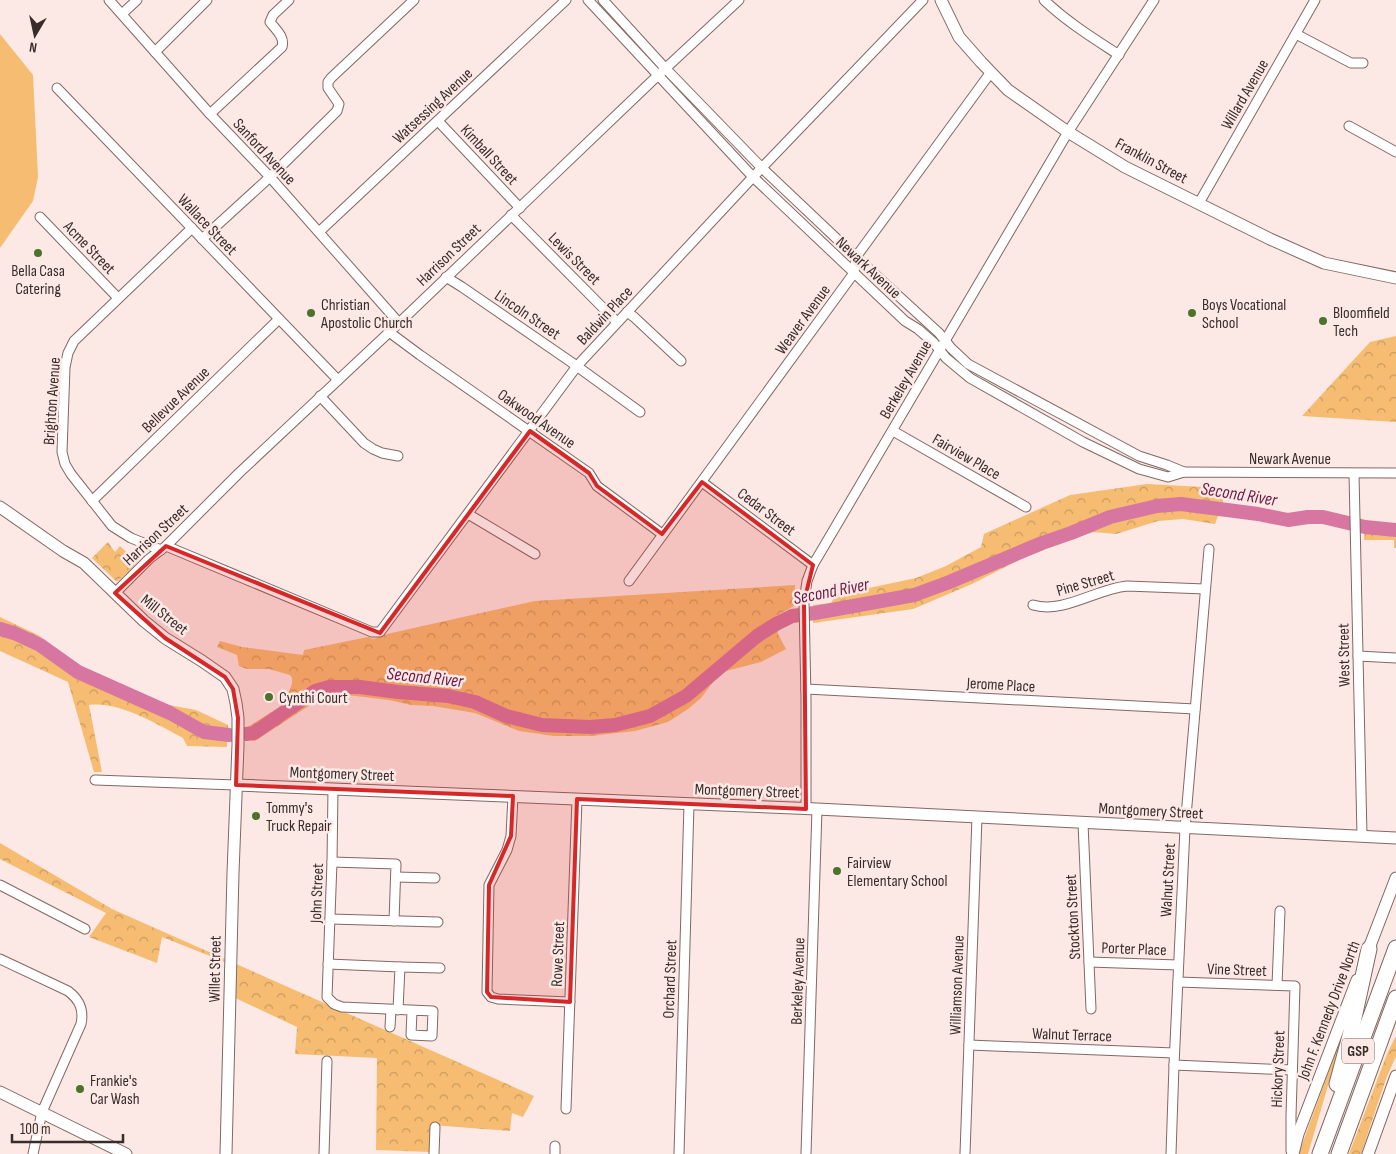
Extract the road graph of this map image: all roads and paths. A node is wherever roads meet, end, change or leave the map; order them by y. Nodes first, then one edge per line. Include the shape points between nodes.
1 (109, 0) edge
2 (137, 0) edge
3 (207, 0) edge
4 (289, 0) edge
5 (414, 0) edge
6 (566, 0) edge
7 (588, 0) edge
8 (603, 0) edge
9 (739, 0) edge
10 (923, 0) edge
11 (941, 0) edge
12 (1044, 0) edge
13 (1154, 0) edge
14 (1315, 0) edge
15 (122, 14) junction
16 (1296, 34) junction
17 (155, 52) junction
18 (1119, 55) junction
19 (1363, 63) dead end
20 (665, 68) junction
21 (991, 72) junction
22 (658, 75) junction
23 (57, 88) dead end
24 (210, 114) junction
25 (438, 121) junction
26 (1348, 126) dead end
27 (1068, 132) junction
28 (1396, 152) edge
29 (762, 168) junction
30 (270, 177) junction
31 (753, 178) junction
32 (1198, 203) junction
33 (520, 208) junction
34 (511, 215) junction
35 (40, 217) dead end
36 (192, 228) junction
37 (319, 232) junction
38 (202, 239) junction
39 (856, 257) junction
40 (854, 274) junction
41 (446, 277) junction
42 (1396, 278) edge
43 (118, 298) junction
44 (627, 312) junction
45 (278, 319) junction
46 (399, 322) junction
47 (617, 322) junction
48 (389, 332) junction
49 (945, 340) junction
50 (940, 350) junction
51 (681, 361) dead end
52 (577, 366) junction
53 (338, 380) junction
54 (320, 396) junction
55 (640, 412) dead end
56 (530, 431) junction
57 (893, 431) junction
58 (398, 456) dead end
59 (1184, 472) junction
60 (1396, 473) edge
61 (1354, 474) junction
62 (702, 482) junction
63 (92, 501) junction
64 (0, 507) edge
65 (1026, 507) dead end
66 (468, 514) junction
67 (662, 534) junction
68 (163, 548) junction
69 (1209, 549) dead end
70 (535, 554) dead end
71 (813, 565) junction
72 (630, 581) dead end
73 (1205, 589) junction
74 (115, 593) junction
75 (1033, 605) dead end
76 (322, 611) joint
77 (1358, 656) junction
78 (1396, 658) edge
79 (806, 689) junction
80 (1195, 709) junction
81 (96, 780) dead end
82 (236, 785) junction
83 (333, 789) junction
84 (513, 796) junction
85 (577, 799) junction
86 (689, 804) junction
87 (811, 809) junction
88 (977, 817) junction
89 (1083, 823) junction
90 (1185, 828) junction
91 (1362, 836) junction
92 (1396, 838) edge
93 (332, 862) junction
94 (396, 877) junction
95 (435, 878) dead end
96 (1396, 878) edge
97 (0, 885) edge
98 (1280, 911) dead end
99 (330, 919) junction
100 (394, 921) junction
101 (438, 922) dead end
102 (85, 929) dead end
103 (1396, 948) edge
104 (1369, 949) junction
105 (0, 959) edge
106 (1089, 962) junction
107 (328, 964) junction
108 (1178, 965) junction
109 (400, 967) junction
110 (440, 968) dead end
111 (1178, 982) junction
112 (1277, 986) junction
113 (1295, 986) joint
114 (1396, 998) edge
115 (570, 1002) junction
116 (1091, 1009) dead end
117 (394, 1010) junction
118 (412, 1011) dead end
119 (1396, 1026) edge
120 (390, 1027) dead end
121 (969, 1045) junction
122 (1174, 1053) junction
123 (327, 1061) dead end
124 (1174, 1066) junction
125 (1292, 1070) junction
126 (1396, 1076) edge
127 (0, 1092) edge
128 (566, 1109) dead end
129 (42, 1112) junction
130 (435, 1127) dead end
131 (33, 1154) edge
132 (126, 1154) edge
133 (226, 1154) edge
134 (324, 1154) edge
135 (434, 1154) edge
136 (679, 1154) edge
137 (806, 1154) edge
138 (965, 1154) edge
139 (1171, 1154) edge
140 (1292, 1154) edge
141 (1319, 1154) edge
142 (1340, 1154) edge
143 (1368, 1154) edge

1 - 15 street, Sanford Avenue
2 - 15 street
3 - 17 street
4 - 24 street via 270,22 282,37 282,47
5 - 30 street via 330,78 328,88 339,104 337,111
6 - 25 street, Watsessing Avenue
7 - 22 street, Newark Avenue
8 - 20 street, Newark Avenue
9 - 20 street, Harrison Street
10 - 29 street, Baldwin Place
11 - 21 street, Franklin Street via 959,37
12 - 18 street via 1060,15
13 - 18 street, Berkeley Avenue
14 - 16 street, Willard Avenue
15 - 17 street, Sanford Avenue
16 - 19 street via 1351,63
16 - 32 street, Willard Avenue
17 - 24 street, Sanford Avenue
18 - 27 street, Berkeley Avenue
20 - 22 street, Harrison Street
20 - 29 street, Newark Avenue
21 - 27 street, Franklin Street via 1008,90
21 - 39 street, Weaver Avenue
22 - 31 street, Newark Avenue
22 - 33 street, Harrison Street
23 - 36 street, Wallace Street
24 - 30 street, Sanford Avenue
25 - 33 street, Kimball Street
25 - 37 street, Watsessing Avenue
26 - 28 street
27 - 32 street, Franklin Street via 1125,167
27 - 49 street, Berkeley Avenue
29 - 31 street, Baldwin Place
29 - 39 street, Newark Avenue
30 - 37 street, Sanford Avenue
30 - 38 street
31 - 40 street, Newark Avenue
31 - 44 street, Baldwin Place
32 - 42 street, Franklin Street via 1324,263
33 - 34 street, Harrison Street
34 - 41 street, Harrison Street
34 - 47 street, Lewis Street
35 - 43 street, Acme Street
36 - 38 street, Wallace Street
36 - 43 street, Brighton Avenue
37 - 46 street, Sanford Avenue
38 - 45 street, Wallace Street
39 - 40 street, Weaver Avenue
39 - 49 street, Newark Avenue
40 - 50 street, Newark Avenue
40 - 62 street, Weaver Avenue
41 - 46 street, Harrison Street
41 - 52 street, Lincoln Street
43 - 63 street, Brighton Avenue via 74,341 65,367 62,452 71,474
44 - 47 street, Baldwin Place
44 - 51 street
45 - 53 street, Wallace Street
45 - 63 street, Bellevue Avenue
46 - 48 street, Harrison Street
47 - 52 street, Baldwin Place
48 - 53 street, Harrison Street
48 - 56 street, Oakwood Avenue
49 - 50 street, Berkeley Avenue
49 - 59 street, Newark Avenue via 970,365 1139,456
50 - 57 street, Berkeley Avenue
50 - 59 street, Newark Avenue via 970,378 1083,442 1139,469 1168,477
52 - 55 street, Lincoln Street
52 - 56 street, Baldwin Place
53 - 54 street, Harrison Street
54 - 58 street via 364,443 382,453
54 - 68 street, Harrison Street
56 - 66 street, Baldwin Place
56 - 67 street, Oakwood Avenue via 589,473 597,486
57 - 65 street, Fairview Place
57 - 71 street, Berkeley Avenue
59 - 61 street, Newark Avenue
60 - 61 street, Newark Avenue
61 - 77 street, West Street
62 - 67 street, Weaver Avenue
62 - 71 street, Cedar Street
63 - 68 street, Brighton Avenue via 112,526 122,533
64 - 74 street, Mill Street via 84,563
66 - 70 street
66 - 76 street, Baldwin Place via 380,632 372,632
67 - 72 street, Weaver Avenue
68 - 74 street, Harrison Street
68 - 76 street, Brighton Avenue
69 - 73 street, Walnut Street
71 - 79 street, Berkeley Avenue via 804,602
73 - 75 street, Pine Street via 1121,586 1055,607
73 - 80 street, Walnut Street
74 - 82 street, Mill Street via 165,638 225,677 233,688 238,726
77 - 78 street
77 - 91 street, West Street
79 - 80 street, Jerome Place
79 - 87 street, Berkeley Avenue
80 - 90 street, Walnut Street
81 - 82 street, Montgomery Street
82 - 83 street, Montgomery Street
82 - 133 street, Willet Street
83 - 84 street, Montgomery Street
83 - 93 street, John Street
84 - 85 street, Montgomery Street
84 - 115 street via 512,836 489,884 487,992 498,999
85 - 86 street, Montgomery Street
85 - 115 street, Rowe Street
86 - 87 street, Montgomery Street
86 - 136 street, Orchard Street
87 - 88 street, Montgomery Street
87 - 137 street, Berkeley Avenue
88 - 89 street, Montgomery Street
88 - 121 street, Williamson Avenue
89 - 90 street, Montgomery Street
89 - 106 street, Stockton Street
90 - 91 street, Montgomery Street
90 - 108 street, Walnut Street
91 - 92 street, Montgomery Street
93 - 94 street via 396,864
93 - 99 street, John Street
94 - 95 street
94 - 100 street
96 - 104 street, John F. Kennedy Drive North
97 - 102 street
98 - 112 street
99 - 100 street
99 - 107 street, John Street
100 - 101 street
103 - 141 highway, GSP
104 - 140 street, John F. Kennedy Drive North
104 - 141 highway
105 - 129 street via 68,991 83,1010 81,1024
106 - 108 street, Porter Place
106 - 116 street, Stockton Street
107 - 109 street
107 - 117 street, John Street via 328,997 334,1004
108 - 111 street, Walnut Street
109 - 110 street
109 - 117 street
111 - 112 street, Vine Street
111 - 122 street, Walnut Street
112 - 113 street, Vine Street
113 - 125 street, Hickory Street
114 - 142 highway, GSP
115 - 128 street, Rowe Street
117 - 118 street
117 - 120 street
119 - 142 highway
121 - 122 street, Walnut Terrace
121 - 138 street, Williamson Avenue
122 - 124 street, Walnut Street
123 - 134 street
124 - 125 street
124 - 139 street, Walnut Street
125 - 140 street, Hickory Street
126 - 143 street
127 - 129 street
129 - 131 street
129 - 132 street
130 - 135 street

